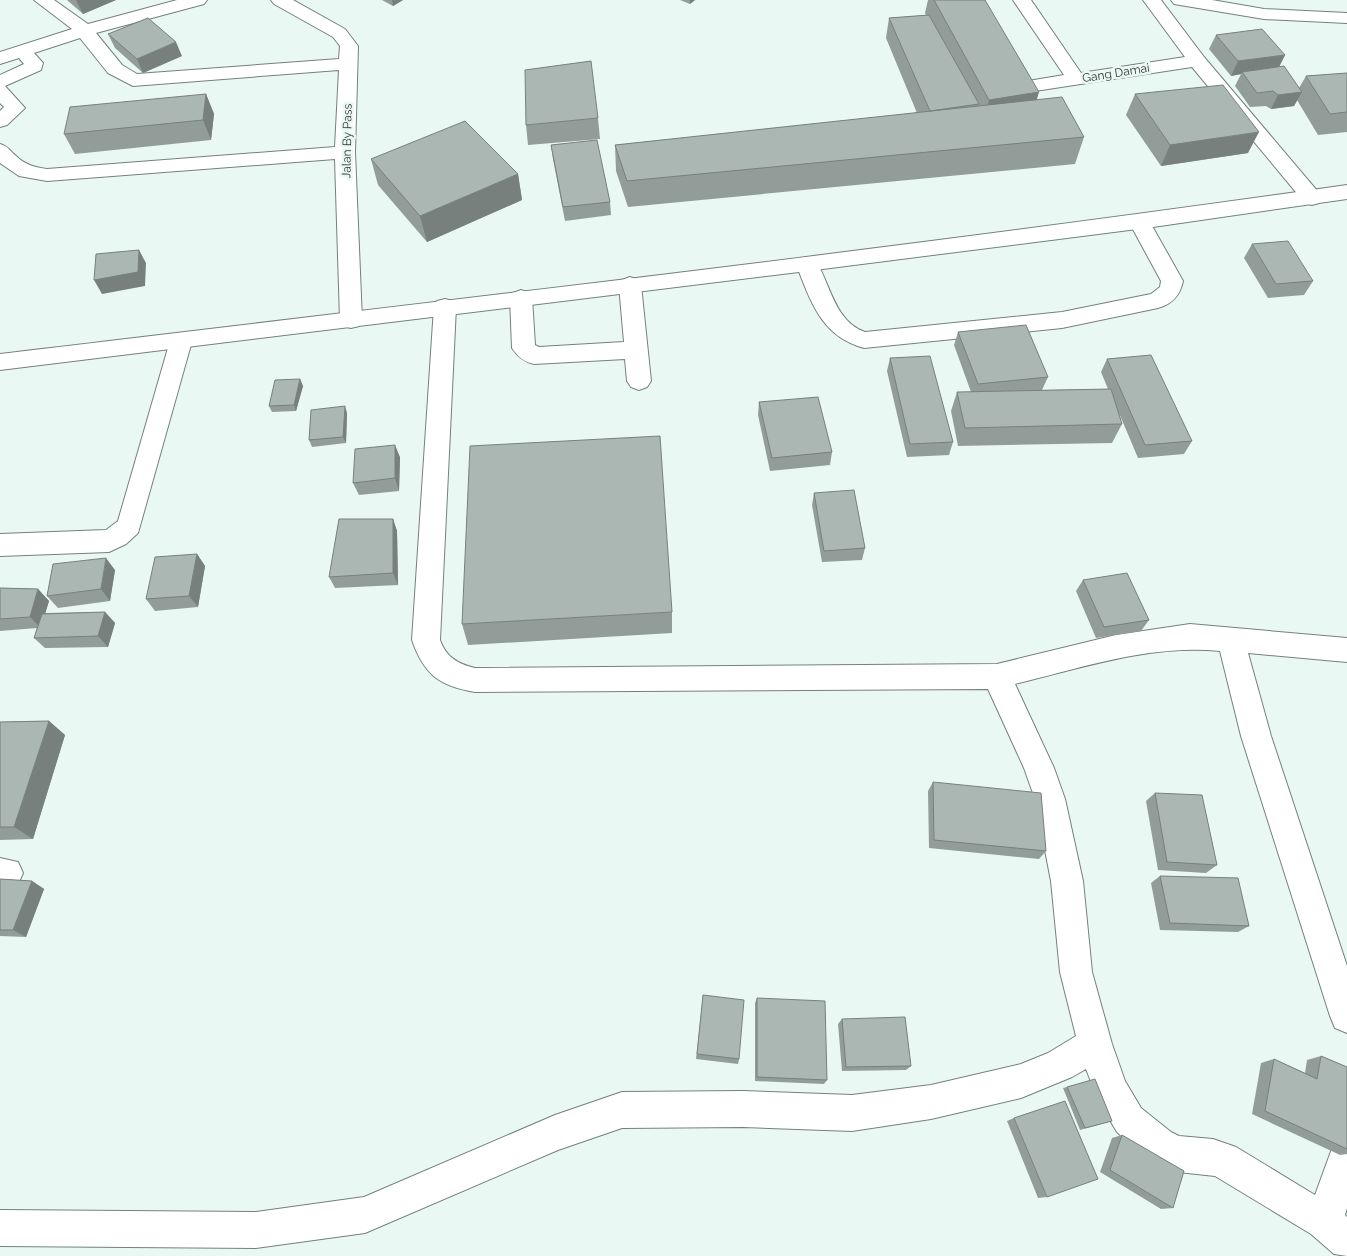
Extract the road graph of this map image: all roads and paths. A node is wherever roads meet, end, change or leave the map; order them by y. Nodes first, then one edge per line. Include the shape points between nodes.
1 (43, 0) edge
2 (198, 0) edge
3 (280, 0) edge
4 (1022, 0) edge
5 (1152, 0) edge
6 (1180, 0) edge
7 (1347, 18) edge
8 (84, 30) junction
9 (22, 51) junction
10 (0, 58) edge
11 (1197, 61) junction
12 (350, 64) junction
13 (1076, 79) junction
14 (0, 82) edge
15 (1035, 85) edge
16 (0, 92) edge
17 (0, 121) edge
18 (0, 150) edge
19 (345, 152) junction
20 (1347, 192) edge
21 (1312, 198) junction
22 (1140, 222) junction
23 (807, 264) junction
24 (630, 285) junction
25 (521, 298) junction
26 (445, 307) junction
27 (352, 320) junction
28 (181, 341) junction
29 (636, 350) junction
30 (0, 362) edge
31 (639, 381) dead end
32 (0, 545) edge
33 (1230, 640) junction
34 (1347, 650) edge
35 (997, 676) junction
36 (1347, 1016) edge
37 (1095, 1044) junction
38 (1347, 1156) edge
39 (0, 1228) edge
40 (1335, 1231) edge

1 - 8 main road
2 - 8 main road
3 - 12 main road, Jalan By Pass via 339,33 349,46
4 - 13 main road
5 - 11 main road
6 - 7 main road via 1249,12
8 - 9 main road
8 - 12 main road via 116,69 126,78 136,81
9 - 10 main road
9 - 14 main road via 34,63 33,68
11 - 13 main road, Gang Damai
11 - 21 main road
12 - 19 main road, Jalan By Pass
13 - 15 main road, Gang Damai
16 - 17 main road via 15,108
18 - 19 main road via 14,167 47,175
19 - 27 main road, Jalan By Pass
20 - 21 main road
21 - 22 main road
22 - 23 main road
22 - 23 main road via 1172,281 1170,291 1158,300 1062,320 864,340 843,330 836,321
23 - 24 main road
24 - 25 main road
24 - 29 main road
25 - 26 main road
25 - 29 main road via 524,348 534,356
26 - 27 main road
26 - 35 main road via 426,640 434,660 450,674 475,680
27 - 28 main road
28 - 30 main road
28 - 32 main road via 129,526 109,540
29 - 31 main road
33 - 34 main road
33 - 35 main road via 1190,636 1139,643
33 - 36 main road via 1256,736
35 - 37 main road via 1050,799 1066,881 1076,972
37 - 39 main road via 1060,1065 1021,1081 931,1102 852,1113 743,1109 622,1110 554,1133 365,1215 256,1230
37 - 40 main road via 1118,1105 1151,1140 1178,1154 1223,1160
38 - 40 main road

